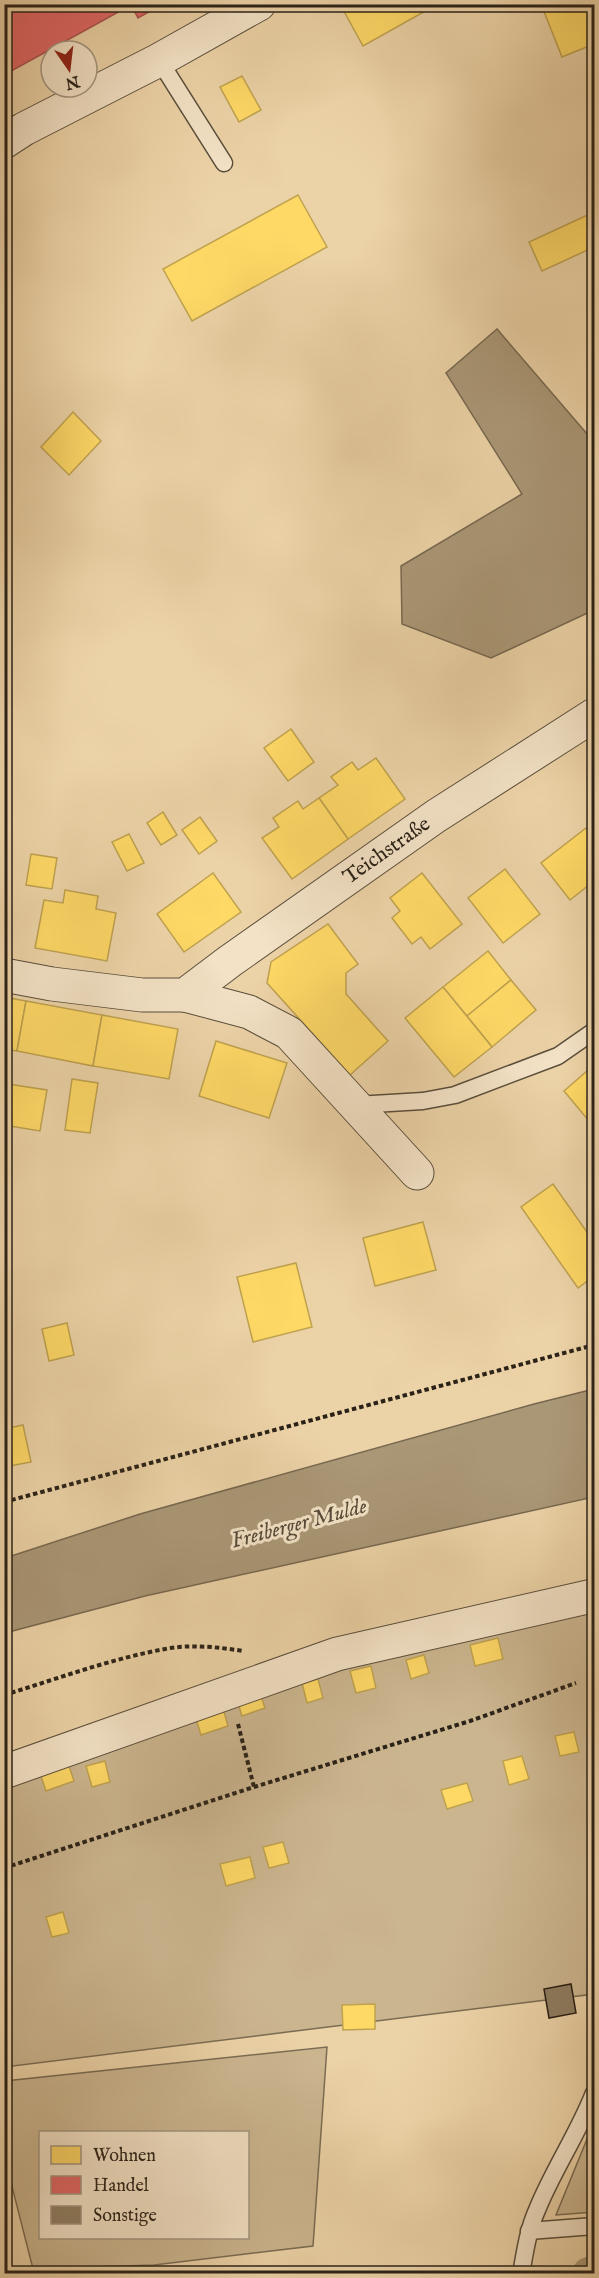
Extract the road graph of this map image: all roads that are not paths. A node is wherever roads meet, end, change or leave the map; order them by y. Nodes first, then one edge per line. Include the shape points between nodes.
1 (259, 4) edge
2 (159, 60) junction
3 (4, 142) edge
4 (224, 163) dead end
5 (594, 715) edge
6 (4, 975) edge
7 (185, 995) junction
8 (594, 1031) edge
9 (355, 1105) junction
10 (417, 1173) dead end
11 (593, 1605) edge
12 (4, 1772) edge
13 (594, 2093) edge
14 (594, 2226) edge
15 (530, 2231) junction
16 (522, 2269) edge

1 - 2 street
2 - 3 street
2 - 4 lane
5 - 7 street, Teichstraße via 435,816
6 - 7 street via 130,993
7 - 9 street via 249,1012 289,1033
8 - 9 lane via 558,1056 455,1095
9 - 10 street
11 - 12 street via 337,1654
13 - 15 lane
14 - 15 lane
15 - 16 lane

